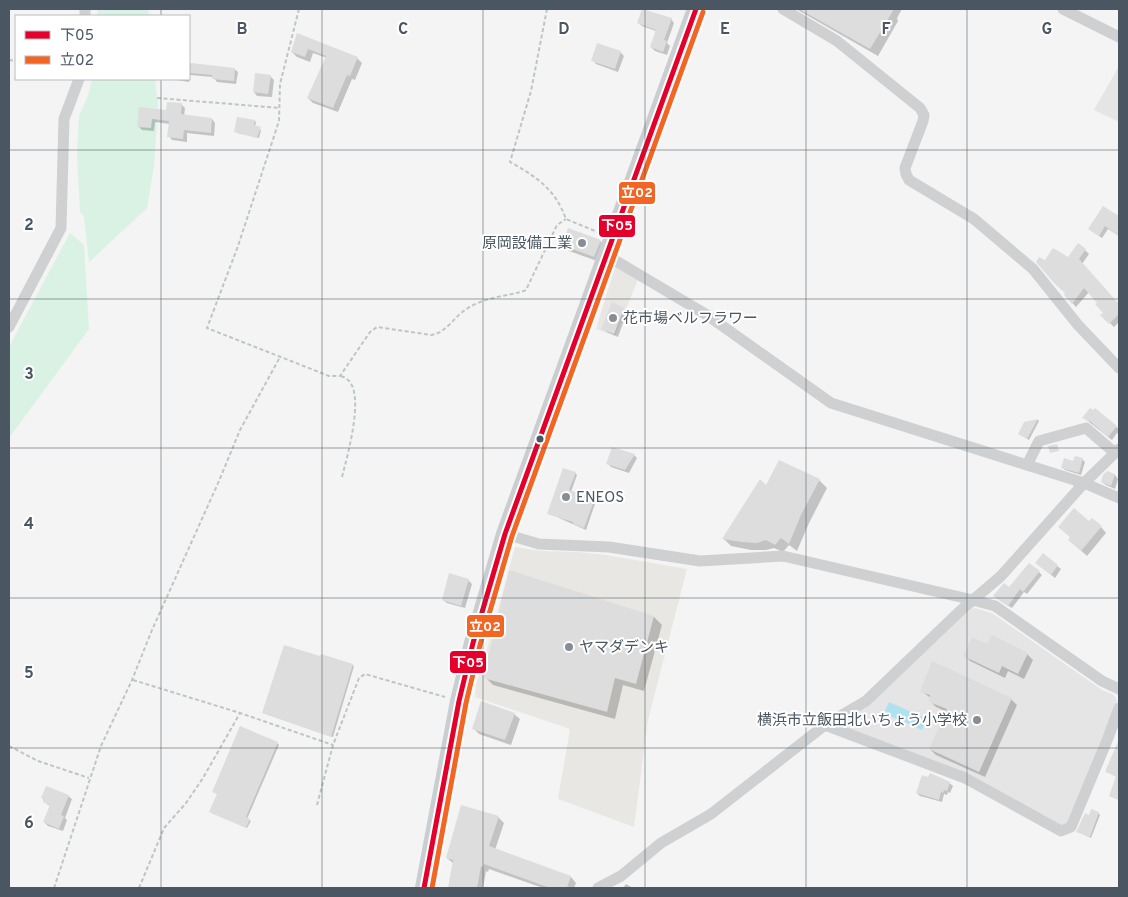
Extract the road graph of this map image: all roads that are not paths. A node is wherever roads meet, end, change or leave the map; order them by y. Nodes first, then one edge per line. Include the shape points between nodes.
1 (696, 9) edge
2 (783, 9) edge
3 (1062, 9) edge
4 (1119, 37) edge
5 (79, 80) edge
6 (609, 247) junction
7 (9, 327) edge
8 (1119, 368) edge
9 (1117, 451) edge
10 (1027, 465) junction
11 (1084, 483) junction
12 (1119, 498) edge
13 (504, 534) junction
14 (973, 600) junction
15 (1119, 689) edge
16 (1119, 708) edge
17 (825, 725) junction
18 (424, 888) edge
19 (598, 888) edge

1 - 6 main road
2 - 8 street via 837,41 920,108 923,121 905,168 909,180 974,219 1033,269 1078,325
3 - 4 street
5 - 7 street via 64,119 61,228
6 - 10 street via 831,403
6 - 13 main road
9 - 10 street via 1086,428 1040,441
9 - 11 street
10 - 11 street
11 - 12 street
11 - 14 street via 1001,576
13 - 14 street via 539,544 609,547 700,561 783,556
13 - 18 main road via 459,701
14 - 15 street via 995,606 1102,681
14 - 17 street via 866,700
16 - 17 street via 1070,826 1061,831 965,778
17 - 19 street via 711,814 661,843 621,876

